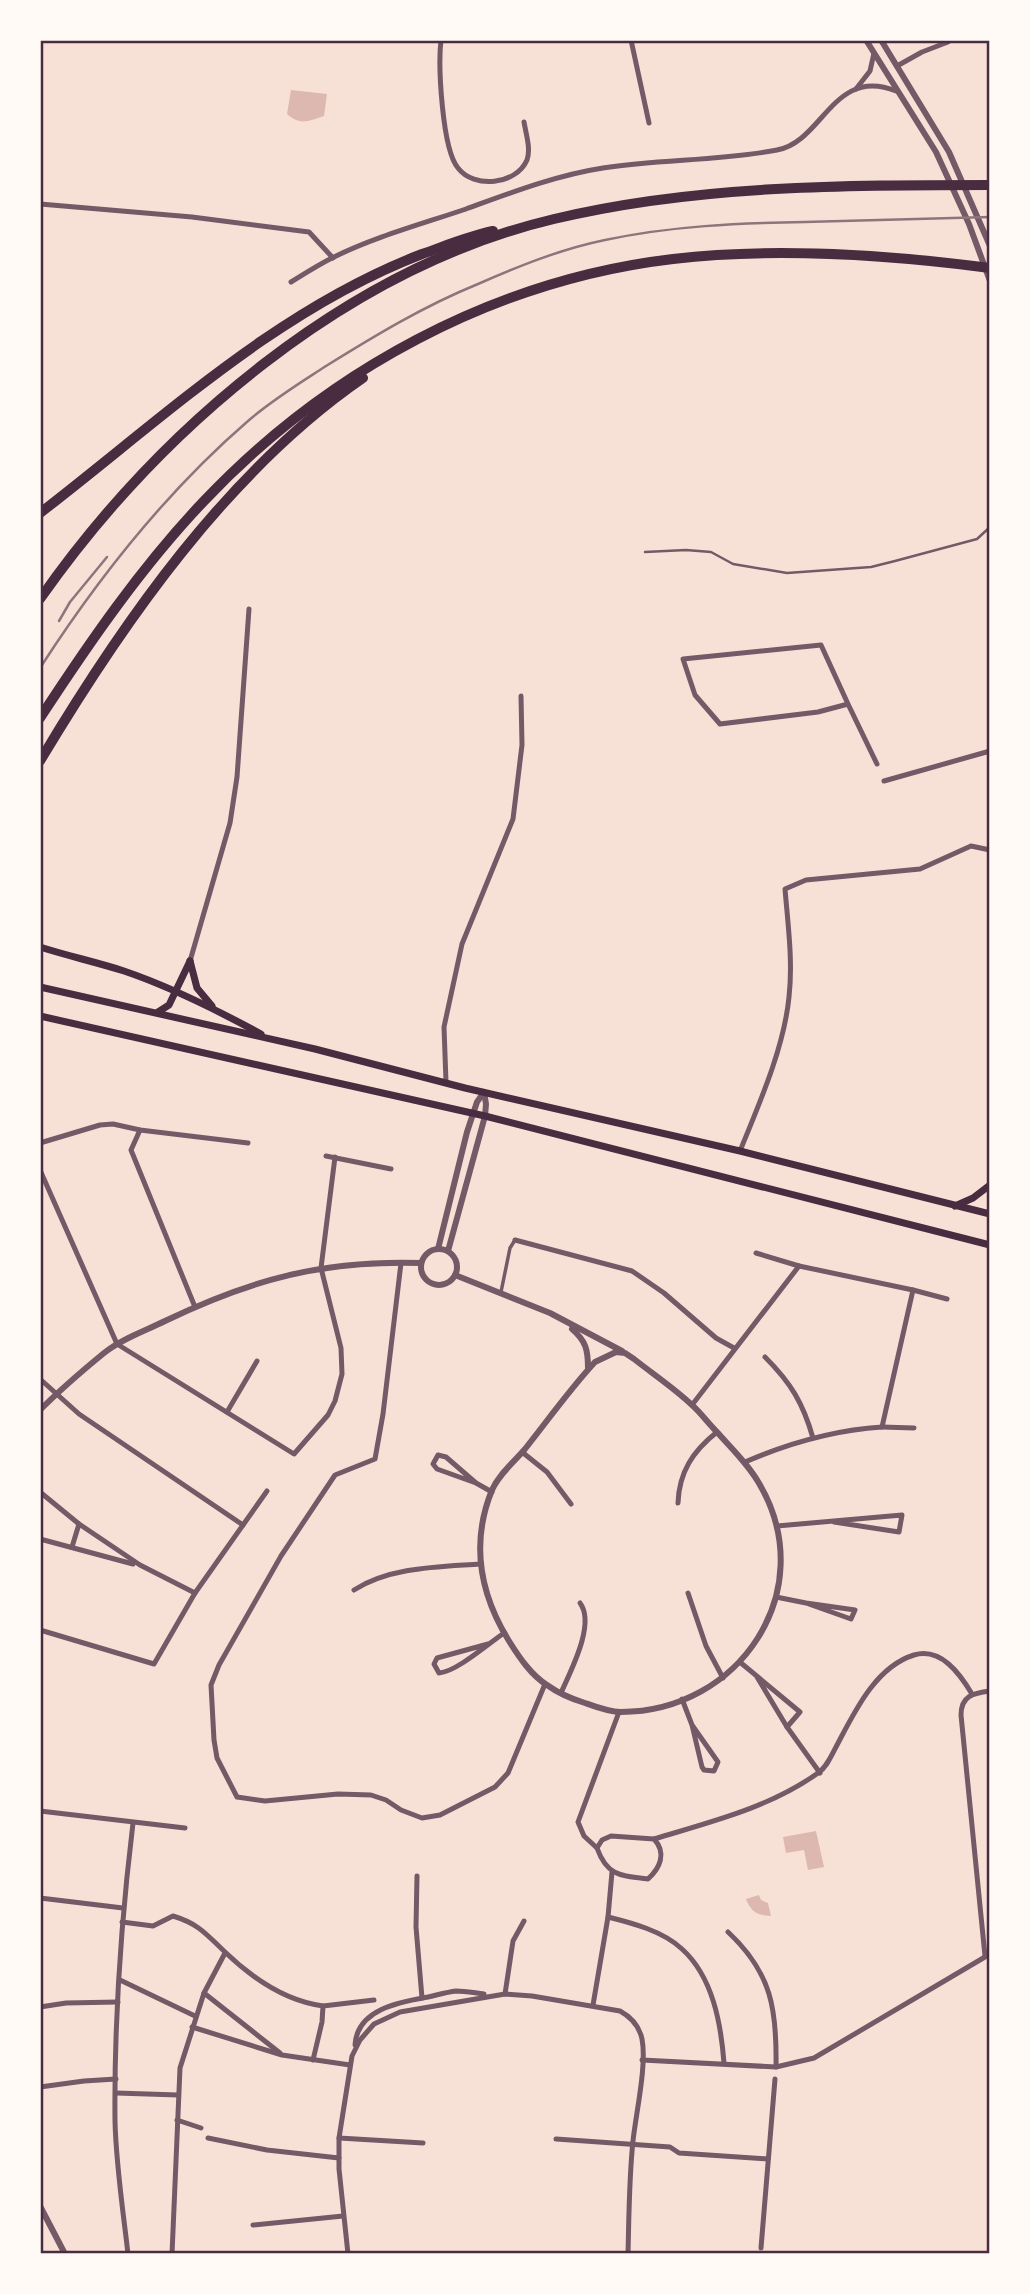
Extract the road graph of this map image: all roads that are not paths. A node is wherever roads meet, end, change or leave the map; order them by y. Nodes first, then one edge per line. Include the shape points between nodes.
1 (442, 40) edge
2 (631, 40) edge
3 (866, 40) edge
4 (881, 40) edge
5 (948, 42) dead end
6 (874, 52) junction
7 (897, 66) junction
8 (854, 91) junction
9 (896, 91) junction
10 (524, 122) dead end
11 (649, 123) dead end
12 (990, 183) edge
13 (40, 204) edge
14 (552, 219) junction
15 (990, 246) edge
16 (333, 258) junction
17 (990, 268) edge
18 (990, 281) edge
19 (290, 282) dead end
20 (439, 326) junction
21 (40, 513) edge
22 (990, 527) edge
23 (645, 552) dead end
24 (40, 598) edge
25 (249, 609) dead end
26 (521, 696) dead end
27 (848, 704) junction
28 (40, 718) edge
29 (990, 751) edge
30 (40, 761) edge
31 (877, 764) dead end
32 (884, 781) dead end
33 (990, 850) edge
34 (40, 947) edge
35 (190, 961) junction
36 (40, 987) edge
37 (177, 992) junction
38 (213, 1008) junction
39 (156, 1012) junction
40 (40, 1016) edge
41 (271, 1039) junction
42 (446, 1083) junction
43 (484, 1092) junction
44 (473, 1114) junction
45 (485, 1116) junction
46 (140, 1130) junction
47 (40, 1143) edge
48 (248, 1143) dead end
49 (740, 1152) junction
50 (326, 1156) dead end
51 (335, 1157) junction
52 (391, 1169) dead end
53 (40, 1170) edge
54 (990, 1185) edge
55 (955, 1206) junction
56 (990, 1214) edge
57 (515, 1240) joint
58 (990, 1245) edge
59 (438, 1249) junction
60 (448, 1251) junction
61 (756, 1253) dead end
62 (401, 1263) junction
63 (421, 1264) junction
64 (799, 1266) junction
65 (321, 1268) junction
66 (455, 1275) junction
67 (913, 1290) junction
68 (501, 1292) junction
69 (947, 1299) dead end
70 (195, 1307) junction
71 (566, 1323) junction
72 (117, 1344) junction
73 (734, 1348) junction
74 (625, 1353) junction
75 (765, 1357) dead end
76 (257, 1361) dead end
77 (588, 1369) junction
78 (40, 1379) edge
79 (57, 1393) junction
80 (692, 1405) junction
81 (40, 1410) edge
82 (227, 1412) junction
83 (882, 1427) junction
84 (914, 1428) dead end
85 (717, 1432) junction
86 (813, 1438) junction
87 (522, 1452) junction
88 (745, 1462) junction
89 (476, 1483) junction
90 (40, 1492) edge
91 (267, 1492) dead end
92 (492, 1492) junction
93 (678, 1503) dead end
94 (570, 1504) dead end
95 (834, 1522) junction
96 (79, 1524) junction
97 (243, 1525) junction
98 (777, 1526) junction
99 (40, 1539) edge
100 (72, 1547) junction
101 (480, 1564) junction
102 (140, 1565) junction
103 (354, 1590) dead end
104 (195, 1593) junction
105 (688, 1593) dead end
106 (776, 1597) junction
107 (580, 1603) dead end
108 (806, 1603) junction
109 (40, 1630) edge
110 (504, 1633) junction
111 (488, 1644) junction
112 (741, 1663) junction
113 (757, 1677) junction
114 (723, 1678) junction
115 (545, 1684) junction
116 (990, 1691) edge
117 (561, 1693) junction
118 (972, 1694) junction
119 (682, 1699) junction
120 (619, 1712) junction
121 (692, 1725) junction
122 (787, 1727) junction
123 (820, 1773) junction
124 (40, 1811) edge
125 (133, 1823) junction
126 (185, 1828) dead end
127 (654, 1839) junction
128 (597, 1848) junction
129 (612, 1872) junction
130 (417, 1877) dead end
131 (40, 1898) edge
132 (122, 1908) junction
133 (608, 1917) junction
134 (524, 1921) dead end
135 (122, 1922) junction
136 (728, 1932) dead end
137 (225, 1953) junction
138 (987, 1955) edge
139 (120, 1980) junction
140 (204, 1993) junction
141 (505, 1994) junction
142 (497, 1995) junction
143 (422, 1998) junction
144 (374, 2000) dead end
145 (118, 2002) junction
146 (593, 2005) junction
147 (323, 2006) junction
148 (40, 2007) edge
149 (195, 2016) junction
150 (192, 2027) junction
151 (355, 2049) junction
152 (282, 2055) junction
153 (313, 2060) junction
154 (642, 2060) junction
155 (724, 2063) junction
156 (350, 2065) junction
157 (776, 2067) junction
158 (775, 2078) dead end
159 (116, 2079) junction
160 (40, 2087) edge
161 (116, 2093) junction
162 (178, 2095) junction
163 (177, 2120) junction
164 (201, 2128) dead end
165 (339, 2137) junction
166 (208, 2138) dead end
167 (556, 2139) dead end
168 (424, 2143) dead end
169 (632, 2144) junction
170 (339, 2158) junction
171 (768, 2159) junction
172 (40, 2206) edge
173 (343, 2216) junction
174 (254, 2225) dead end
175 (761, 2248) dead end
176 (65, 2254) edge
177 (128, 2254) edge
178 (172, 2254) edge
179 (348, 2254) edge
180 (628, 2254) edge

1 - 10 street via 441,97 452,158 462,173 482,183 522,168 528,157
2 - 11 street
3 - 6 street
4 - 7 street
5 - 7 street
6 - 8 street via 870,71
6 - 9 street
7 - 15 street via 949,152
8 - 9 street via 879,85
8 - 16 street via 834,103 788,148 602,168 492,199
9 - 18 street via 936,152
12 - 14 highway via 716,193
13 - 16 street via 309,232
14 - 21 highway via 451,244 369,277 315,306 224,367
14 - 24 highway via 459,249 355,300 300,336 224,396 120,498
16 - 19 street
17 - 20 highway via 874,257 675,259 568,280
20 - 28 highway via 337,387 281,429 203,501 100,631
20 - 30 highway via 299,428 241,485 147,600
22 - 23 lane via 977,539 871,567 787,573 733,564 711,552
25 - 35 street via 230,823
26 - 42 street via 522,745 513,820 462,944 444,1027
27 - 27 street via 720,724 695,695 683,659 821,645
27 - 31 street
29 - 32 street
33 - 49 street via 971,846 920,869 806,880 785,889 789,998 774,1065
34 - 37 main road
35 - 37 main road
35 - 38 main road via 197,988
36 - 39 main road
37 - 38 main road
37 - 39 main road via 169,1005
38 - 41 main road
39 - 41 main road
40 - 44 main road
41 - 42 main road
42 - 43 main road
43 - 44 street
43 - 45 street
43 - 49 main road
44 - 45 main road
44 - 59 street
45 - 58 main road
45 - 60 street
46 - 47 street via 100,1125
46 - 48 street
46 - 70 street via 131,1150
49 - 55 main road
50 - 51 street
51 - 52 street
51 - 65 street
53 - 72 street
54 - 55 main road
55 - 56 main road
57 - 68 street
57 - 73 street via 632,1271
59 - 60 street
59 - 63 street via 427,1253
60 - 66 street via 455,1259
61 - 64 street
62 - 63 street
62 - 65 street
62 - 115 street via 375,1459 335,1475 281,1556 219,1665 211,1685 218,1758 237,1797 265,1801 371,1795 422,1818 440,1815 495,1787 508,1773
63 - 66 street via 426,1280 436,1285
64 - 67 street
64 - 73 street
65 - 70 street via 246,1286
65 - 82 street via 341,1348 342,1374 328,1415 294,1454
66 - 68 street
67 - 69 street
67 - 83 street
68 - 71 street
70 - 72 street
71 - 74 street
71 - 77 street via 585,1342
72 - 79 street
72 - 82 street
73 - 80 street
74 - 77 street via 609,1354
74 - 80 street
75 - 86 street via 799,1397
76 - 82 street
77 - 87 street
78 - 79 street
79 - 81 street
79 - 97 street via 79,1414
80 - 85 street
83 - 84 street
83 - 86 street
85 - 88 street
85 - 93 street via 689,1461
86 - 88 street
87 - 92 street
87 - 94 street via 547,1472
88 - 98 street
89 - 89 street via 446,1457 435,1457 437,1469
89 - 92 street
90 - 96 street
91 - 97 street
92 - 101 street via 480,1538
95 - 95 street via 898,1532 902,1515 848,1521
95 - 98 street
96 - 100 street
96 - 102 street
97 - 104 street
98 - 106 street via 782,1575
99 - 100 street
100 - 102 street
101 - 103 street via 381,1577
101 - 110 street via 486,1595
102 - 104 street
104 - 109 street via 154,1664
105 - 114 street
106 - 108 street
106 - 112 street via 761,1634
107 - 117 street via 585,1616 580,1647
108 - 108 street via 831,1606 855,1610 851,1619
110 - 111 street
110 - 115 street via 520,1659
111 - 111 street via 437,1658 436,1670 447,1671
112 - 113 street
112 - 114 street
113 - 122 street
113 - 122 street via 800,1712
114 - 119 street
115 - 117 street
116 - 118 street
117 - 120 street
118 - 123 street via 959,1674 937,1656 918,1654 899,1660 863,1700
118 - 138 street via 961,1707 961,1715
119 - 120 street
119 - 121 street
120 - 128 street via 579,1822 584,1836
121 - 121 street via 702,1767 713,1771 718,1762
122 - 123 street
123 - 127 street via 736,1815
124 - 125 street
125 - 126 street
125 - 132 street
127 - 128 street via 611,1836
127 - 129 street via 661,1858 648,1879
128 - 129 street
129 - 133 street
130 - 143 street
131 - 132 street
132 - 135 street
133 - 146 street
133 - 155 street via 653,1932 682,1949 710,1995
134 - 141 street via 513,1941
135 - 137 street via 153,1926 173,1916 190,1921
135 - 139 street
136 - 157 street via 752,1961 774,2003
137 - 140 street
137 - 147 street via 287,1998
138 - 157 street via 831,2049
139 - 145 street
139 - 149 street
140 - 149 street
140 - 152 street
141 - 142 street
141 - 146 street
142 - 143 street via 456,1991
142 - 151 street via 392,2014 370,2028
143 - 151 street via 390,2005 372,2015 359,2031
144 - 147 street
145 - 148 street
145 - 159 street
146 - 154 street via 630,2016 638,2026
147 - 153 street
149 - 150 street
150 - 152 street
150 - 162 street
151 - 156 street
152 - 153 street
153 - 156 street
154 - 155 street
154 - 169 street
155 - 157 street
156 - 165 street
158 - 171 street
159 - 160 street
159 - 161 street
161 - 162 street
161 - 177 street
162 - 163 street
163 - 164 street
163 - 178 street
165 - 168 street
165 - 170 street
166 - 170 street
167 - 169 street
169 - 171 street via 670,2147 679,2153
169 - 180 street
170 - 173 street
171 - 175 street
172 - 176 street
173 - 174 street
173 - 179 street

